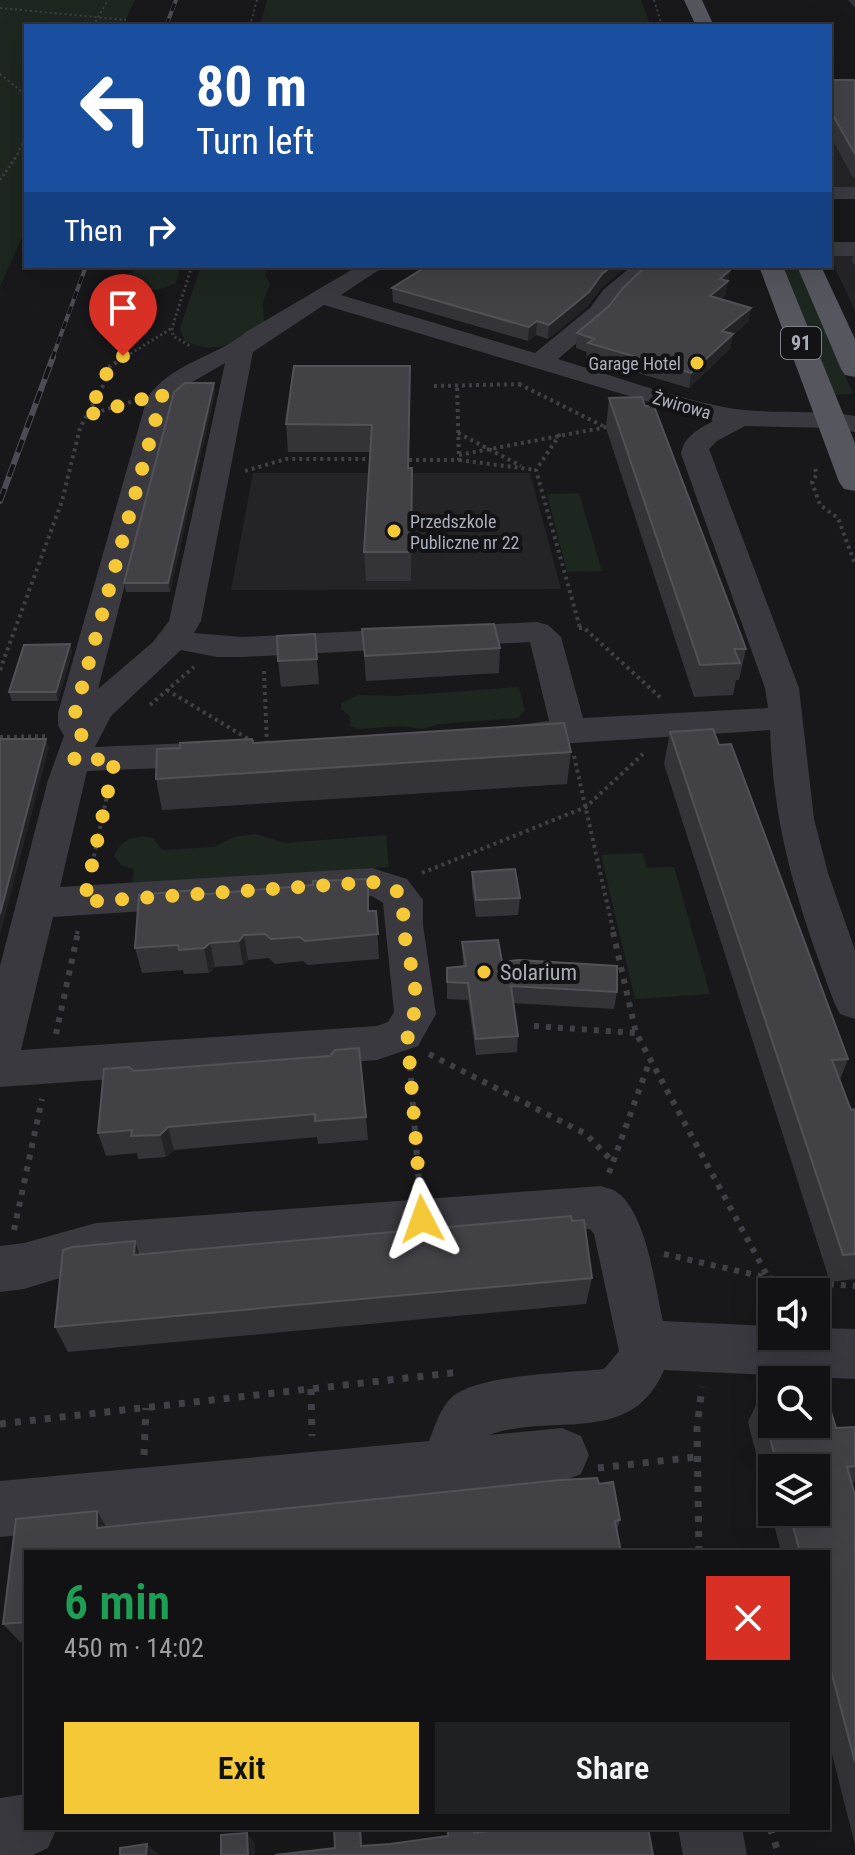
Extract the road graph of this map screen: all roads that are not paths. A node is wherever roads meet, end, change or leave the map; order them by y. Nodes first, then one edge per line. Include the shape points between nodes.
1 (693, 0) edge
2 (704, 24) edge
3 (832, 193) edge
4 (855, 193) edge
5 (832, 249) edge
6 (855, 249) edge
7 (371, 268) edge
8 (644, 268) edge
9 (772, 268) edge
10 (810, 268) edge
11 (321, 297) junction
12 (230, 352) junction
13 (539, 362) junction
14 (855, 369) edge
15 (670, 402) junction
16 (739, 419) junction
17 (843, 422) edge
18 (695, 454) junction
19 (855, 482) edge
20 (174, 639) junction
21 (787, 718) junction
22 (566, 731) junction
23 (487, 737) edge
24 (78, 748) junction
25 (237, 752) edge
26 (36, 903) junction
27 (855, 1002) edge
28 (0, 1049) edge
29 (0, 1069) edge
30 (3, 1269) edge
31 (643, 1345) junction
32 (855, 1354) edge
33 (553, 1456) road end
34 (446, 1466) junction
35 (0, 1509) edge
36 (24, 1826) edge
37 (0, 1830) edge
38 (710, 1830) edge
39 (715, 1855) edge

1 - 2 main road
3 - 4 street
5 - 6 street
7 - 11 street
8 - 13 street
9 - 17 main road, 91
10 - 14 main road, 91
11 - 12 street
11 - 13 street, Żwirowa
12 - 20 street via 215,471 185,621
12 - 24 street via 163,393 75,713
13 - 15 street, Żwirowa
15 - 16 street, Żwirowa
15 - 18 street
16 - 17 street, Żwirowa
16 - 18 street via 707,435
17 - 19 main road, 91
18 - 21 street via 782,688
20 - 22 street via 217,647 262,646 530,630 545,637
20 - 24 street via 90,720
21 - 22 street
21 - 27 street via 791,788 809,880
22 - 23 street
24 - 25 street via 115,759
24 - 26 street
26 - 28 street
26 - 29 street via 383,884 403,900 416,1005 408,1037 377,1043
30 - 31 street via 96,1245 422,1219 608,1225
31 - 32 street
31 - 34 street via 639,1369 611,1394 472,1412 463,1420
33 - 34 street
34 - 35 street
36 - 37 street
38 - 39 street

